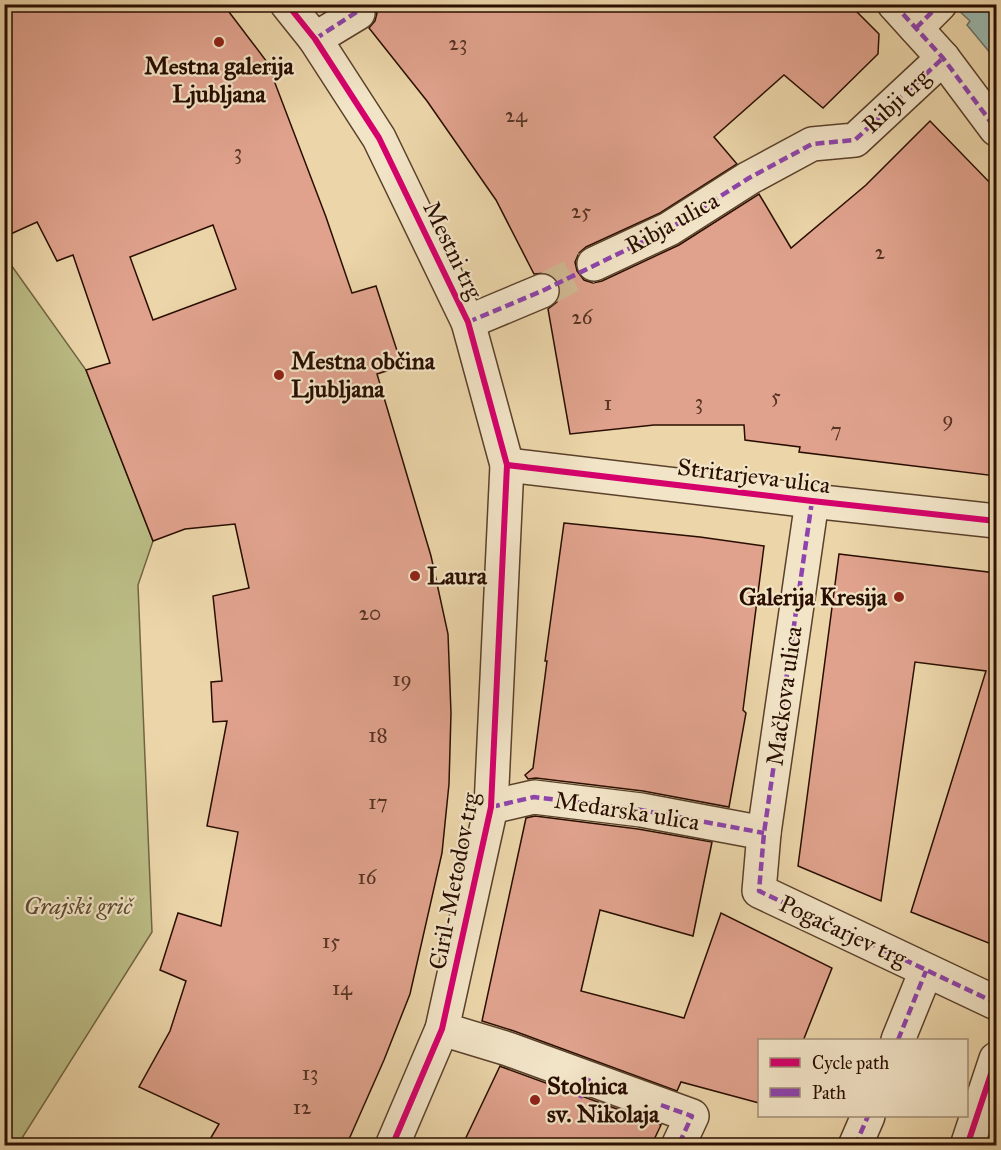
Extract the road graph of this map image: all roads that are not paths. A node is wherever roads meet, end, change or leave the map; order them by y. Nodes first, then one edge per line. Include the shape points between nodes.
1 (287, 4) edge
2 (940, 4) edge
3 (358, 13) dead end
4 (905, 16) edge
5 (315, 39) junction
6 (943, 58) junction
7 (996, 129) edge
8 (749, 178) joint
9 (594, 264) tunnel mouth
10 (542, 291) tunnel mouth
11 (468, 322) junction
12 (507, 465) junction
13 (812, 501) junction
14 (996, 521) edge
15 (502, 541) joint
16 (491, 807) junction
17 (764, 833) junction
18 (759, 891) joint
19 (927, 971) junction
20 (996, 1003) edge
21 (442, 1029) junction
22 (899, 1039) edge
23 (996, 1059) edge
24 (867, 1117) edge
25 (392, 1146) edge
26 (678, 1146) edge
27 (855, 1146) edge
28 (967, 1146) edge

1 - 5 street, Mestni trg
2 - 4 street
3 - 5 street
4 - 6 street
5 - 11 street, Mestni trg via 379,138
6 - 7 street
6 - 8 street, Ribji trg via 855,140 812,144
8 - 9 street, Ribja ulica via 669,229
10 - 11 street
11 - 12 street, Mestni trg
12 - 13 street, Stritarjeva ulica
12 - 15 street, Mestni trg
13 - 14 street, Stritarjeva ulica
13 - 17 street, Mačkova ulica
15 - 16 street, Ciril-Metodov trg
16 - 17 street, Medarska ulica via 534,797 641,810
16 - 21 street, Ciril-Metodov trg
17 - 18 street, Mačkova ulica
18 - 19 street, Pogačarjev trg
19 - 20 street, Pogačarjev trg
19 - 22 street, Pogačarjev trg
21 - 25 street, Ciril-Metodov trg
21 - 26 street via 692,1116
23 - 28 street
24 - 27 street

